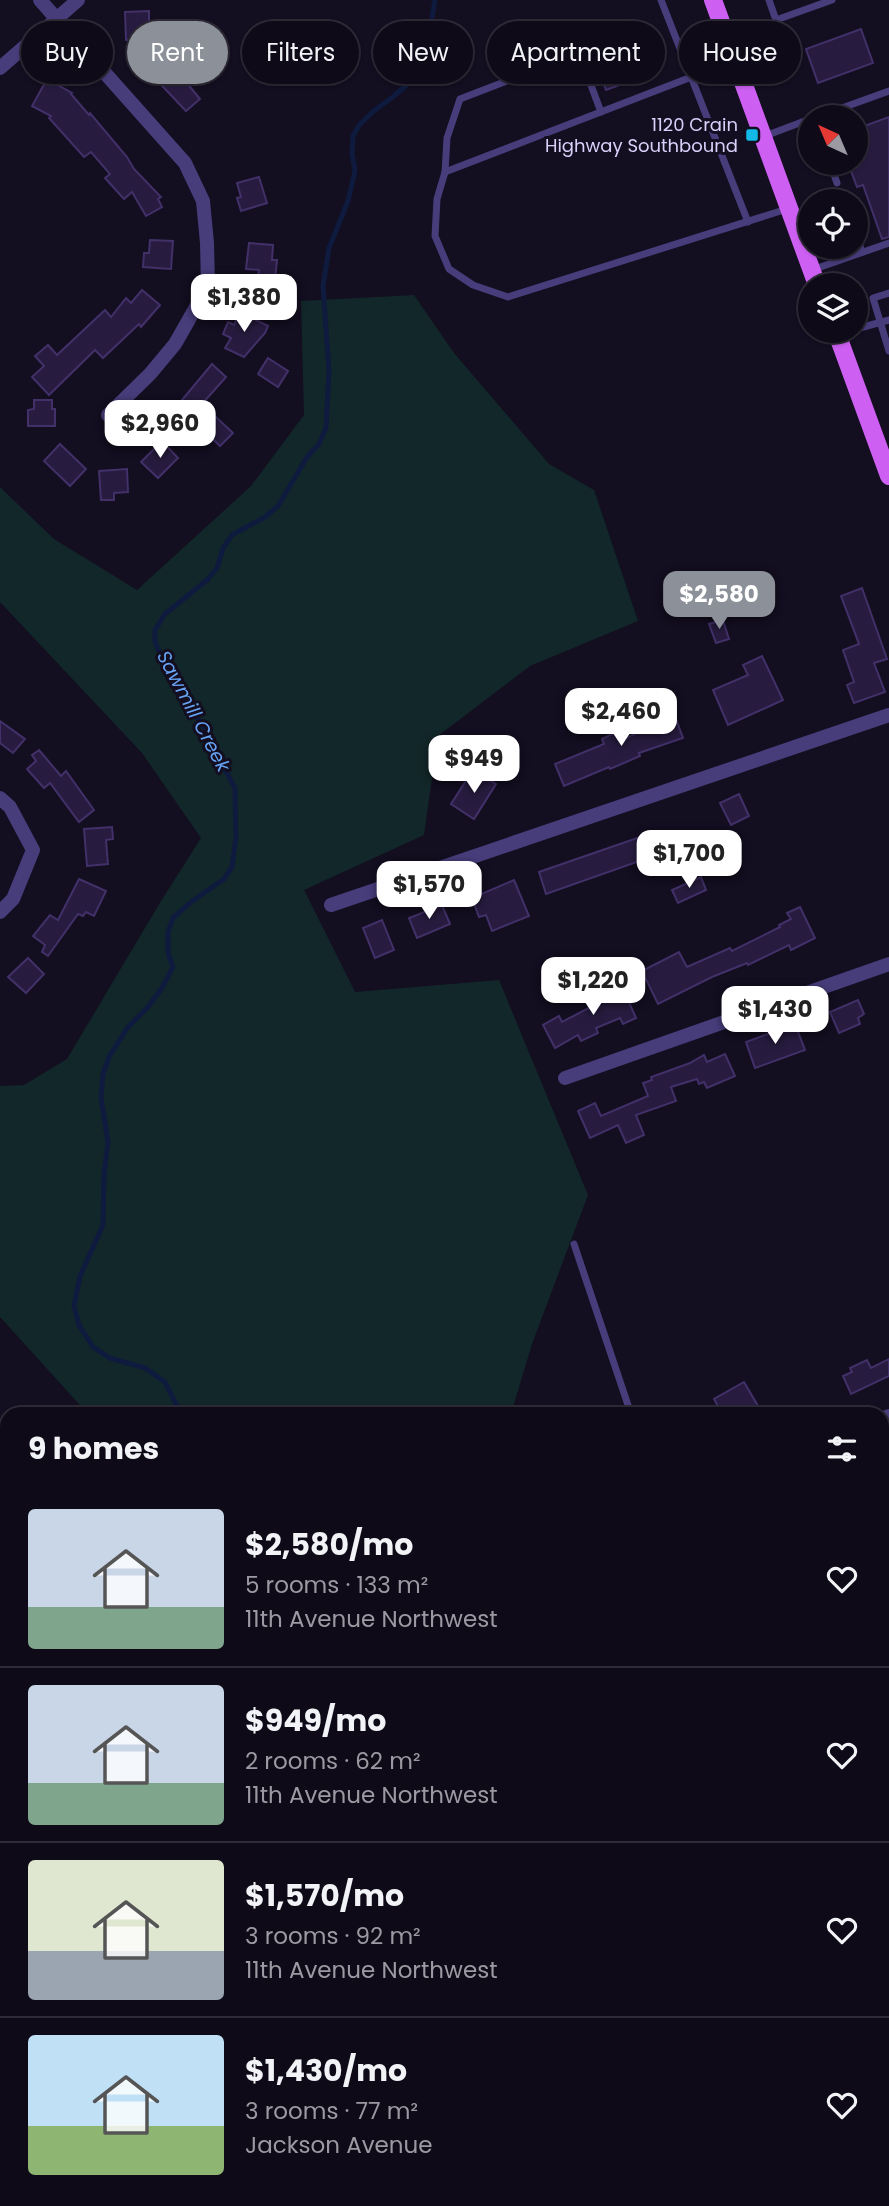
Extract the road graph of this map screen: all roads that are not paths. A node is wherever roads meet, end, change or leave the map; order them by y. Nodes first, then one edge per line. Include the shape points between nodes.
1 (40, 0) edge
2 (78, 0) edge
3 (661, 0) edge
4 (713, 0) edge
5 (769, 0) edge
6 (832, 0) edge
7 (816, 3) edge
8 (55, 18) junction
9 (776, 20) joint
10 (721, 21) edge
11 (679, 48) edge
12 (0, 68) edge
13 (679, 81) edge
14 (693, 84) edge
15 (744, 84) edge
16 (889, 91) edge
17 (850, 105) edge
18 (601, 112) junction
19 (798, 124) edge
20 (762, 136) junction
21 (445, 172) junction
22 (835, 175) edge
23 (838, 183) dead end
24 (788, 209) junction
25 (748, 222) junction
26 (889, 243) edge
27 (868, 250) edge
28 (849, 259) edge
29 (812, 273) edge
30 (823, 273) edge
31 (889, 293) edge
32 (885, 321) edge
33 (868, 325) edge
34 (849, 343) edge
35 (889, 351) edge
36 (108, 415) dead end
37 (883, 437) edge
38 (889, 476) edge
39 (889, 715) edge
40 (5, 802) edge
41 (331, 905) dead end
42 (0, 912) edge
43 (889, 964) edge
44 (565, 1079) dead end
45 (575, 1244) dead end
46 (629, 1407) edge

1 - 8 street
2 - 8 street
3 - 11 lane
4 - 10 main road
5 - 9 lane
6 - 7 lane
7 - 9 lane
8 - 12 street
8 - 36 street via 185,163 203,201 208,286 175,344
13 - 18 lane
14 - 25 lane
15 - 20 main road
16 - 17 lane
18 - 21 lane
18 - 21 lane via 579,53 555,62 460,99 447,138
19 - 20 lane
20 - 24 main road
21 - 25 lane via 437,199 435,236 449,269 473,285 508,298
22 - 23 lane
24 - 25 lane
24 - 29 main road
26 - 27 lane
28 - 30 lane
31 - 32 lane via 873,298
32 - 33 lane
32 - 35 lane
34 - 37 main road
37 - 38 main road
39 - 41 street
40 - 42 street via 33,850 13,899
43 - 44 street
45 - 46 lane

